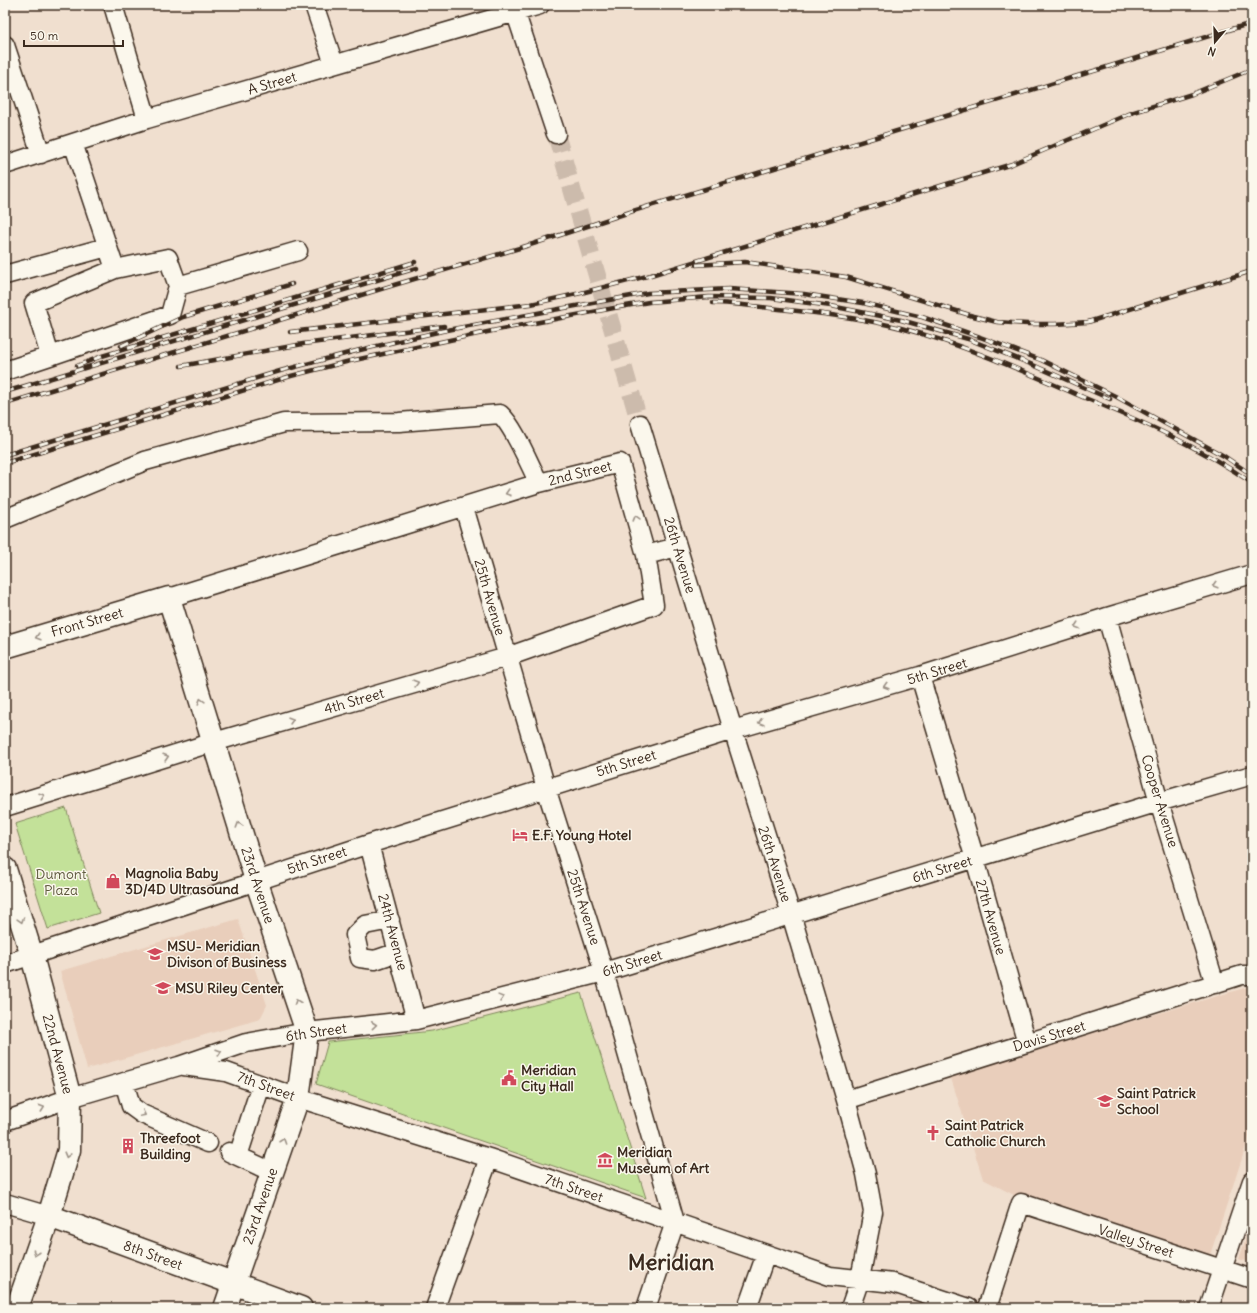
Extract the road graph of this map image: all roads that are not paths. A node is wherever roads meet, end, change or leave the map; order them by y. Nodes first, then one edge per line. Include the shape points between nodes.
1 (113, 5) edge
2 (314, 5) edge
3 (540, 5) edge
4 (514, 9) edge
5 (5, 45) edge
6 (334, 64) junction
7 (147, 119) junction
8 (556, 134) tunnel mouth
9 (73, 143) junction
10 (41, 154) junction
11 (5, 165) edge
12 (107, 247) junction
13 (298, 251) dead end
14 (115, 269) junction
15 (5, 275) edge
16 (178, 286) junction
17 (50, 356) junction
18 (5, 371) edge
19 (640, 424) tunnel mouth
20 (539, 483) junction
21 (464, 507) junction
22 (5, 519) edge
23 (677, 547) junction
24 (646, 555) junction
25 (1252, 574) edge
26 (169, 598) junction
27 (1107, 617) junction
28 (5, 647) edge
29 (507, 656) junction
30 (920, 676) junction
31 (733, 730) junction
32 (214, 742) junction
33 (1252, 775) edge
34 (546, 788) junction
35 (1159, 802) junction
36 (5, 807) edge
37 (369, 844) junction
38 (975, 859) junction
39 (5, 869) edge
40 (256, 880) junction
41 (791, 914) junction
42 (390, 920) junction
43 (398, 952) junction
44 (32, 956) junction
45 (5, 964) edge
46 (604, 972) junction
47 (1252, 975) edge
48 (1215, 984) junction
49 (416, 1020) junction
50 (307, 1032) junction
51 (1027, 1043) junction
52 (179, 1066) junction
53 (124, 1082) junction
54 (261, 1085) junction
55 (70, 1098) junction
56 (298, 1098) junction
57 (846, 1100) junction
58 (5, 1121) edge
59 (208, 1143) dead end
60 (489, 1158) junction
61 (272, 1172) junction
62 (1252, 1181) edge
63 (5, 1203) edge
64 (49, 1216) junction
65 (675, 1222) junction
66 (766, 1254) junction
67 (1222, 1270) junction
68 (860, 1279) junction
69 (1252, 1279) edge
70 (233, 1284) junction
71 (17, 1308) edge
72 (225, 1308) edge
73 (301, 1308) edge
74 (435, 1308) edge
75 (646, 1308) edge
76 (747, 1308) edge
77 (850, 1308) edge
78 (969, 1308) edge
79 (987, 1308) edge
80 (1209, 1308) edge

1 - 7 street
2 - 6 street
3 - 4 street, A Street
4 - 6 street, A Street
4 - 8 street
5 - 10 street
6 - 7 street, A Street
7 - 9 street, A Street
9 - 10 street, A Street
9 - 12 street
10 - 11 street, A Street
12 - 14 street
12 - 15 street
13 - 16 street
14 - 16 street via 168,258
14 - 17 street via 34,303
16 - 17 street via 170,316
17 - 18 street
19 - 23 street, 26th Avenue
20 -> 21 street, 2nd Street
20 - 22 street via 505,418 500,414 399,422 284,423 145,461
24 -> 20 street, 2nd Street via 620,463
21 - 26 street, 2nd Street
21 - 29 street, 25th Avenue
23 - 24 street
23 - 31 street, 26th Avenue
24 - 29 street, 4th Street via 654,605
25 -> 27 street, 5th Street
26 -> 28 main road, Front Street
32 -> 26 main road, 23rd Avenue
27 -> 30 street, 5th Street
27 - 35 street, Cooper Avenue
32 -> 29 street, 4th Street
29 - 34 street, 25th Avenue
30 -> 31 street, 5th Street
30 - 38 street, 27th Avenue
31 - 34 street, 5th Street
31 - 41 street, 26th Avenue
36 -> 32 street, 4th Street
40 -> 32 main road, 23rd Avenue
33 - 35 street, 6th Street
34 - 37 street, 5th Street
34 - 46 street, 25th Avenue
35 - 38 street, 6th Street
35 - 48 street, Cooper Avenue
37 - 40 street, 5th Street
37 - 42 street, 24th Avenue
38 - 41 street, 6th Street
38 - 51 street, 27th Avenue
39 -> 44 main road, 22nd Avenue
40 - 44 street, 5th Street
50 -> 40 main road, 23rd Avenue
41 - 46 street, 6th Street
41 - 57 street, 26th Avenue
42 - 43 street, 24th Avenue
42 - 43 street via 365,925 355,936 360,958 375,960
43 - 49 street, 24th Avenue
44 - 45 street, 5th Street
44 - 55 main road, 22nd Avenue
49 -> 46 street, 6th Street
46 - 65 street, 25th Avenue
47 - 48 street, Davis Street via 1242,975
48 - 51 street, Davis Street
50 -> 49 street, 6th Street
52 -> 50 street, 6th Street via 246,1043
50 - 56 main road, 23rd Avenue
51 - 57 street, Davis Street
52 - 53 street, 6th Street
52 - 54 street, 7th Street via 226,1072
53 - 55 street, 6th Street
53 -> 59 street via 131,1106 136,1110
54 - 56 street, 7th Street
54 - 61 street via 234,1154
58 -> 55 street, 6th Street
55 -> 64 main road, 22nd Avenue via 69,1150
56 - 60 street, 7th Street
61 -> 56 main road, 23rd Avenue
57 - 68 street, 26th Avenue via 866,1174 873,1212
60 - 65 street, 7th Street
60 - 74 street
61 - 70 main road, 23rd Avenue
62 - 67 street
63 - 64 street, 8th Street
64 - 70 main road, 8th Street
64 -> 71 main road, 22nd Avenue
65 - 66 street, 7th Street
65 - 75 street
66 - 68 street, 7th Street via 830,1276
66 - 76 street
67 - 69 street, Valley Street
67 - 79 street, Valley Street via 1021,1203
67 - 80 street
68 - 77 street, 26th Avenue
68 - 78 street, 7th Street via 893,1283
70 - 72 main road, 23rd Avenue
70 - 73 main road, 8th Street

